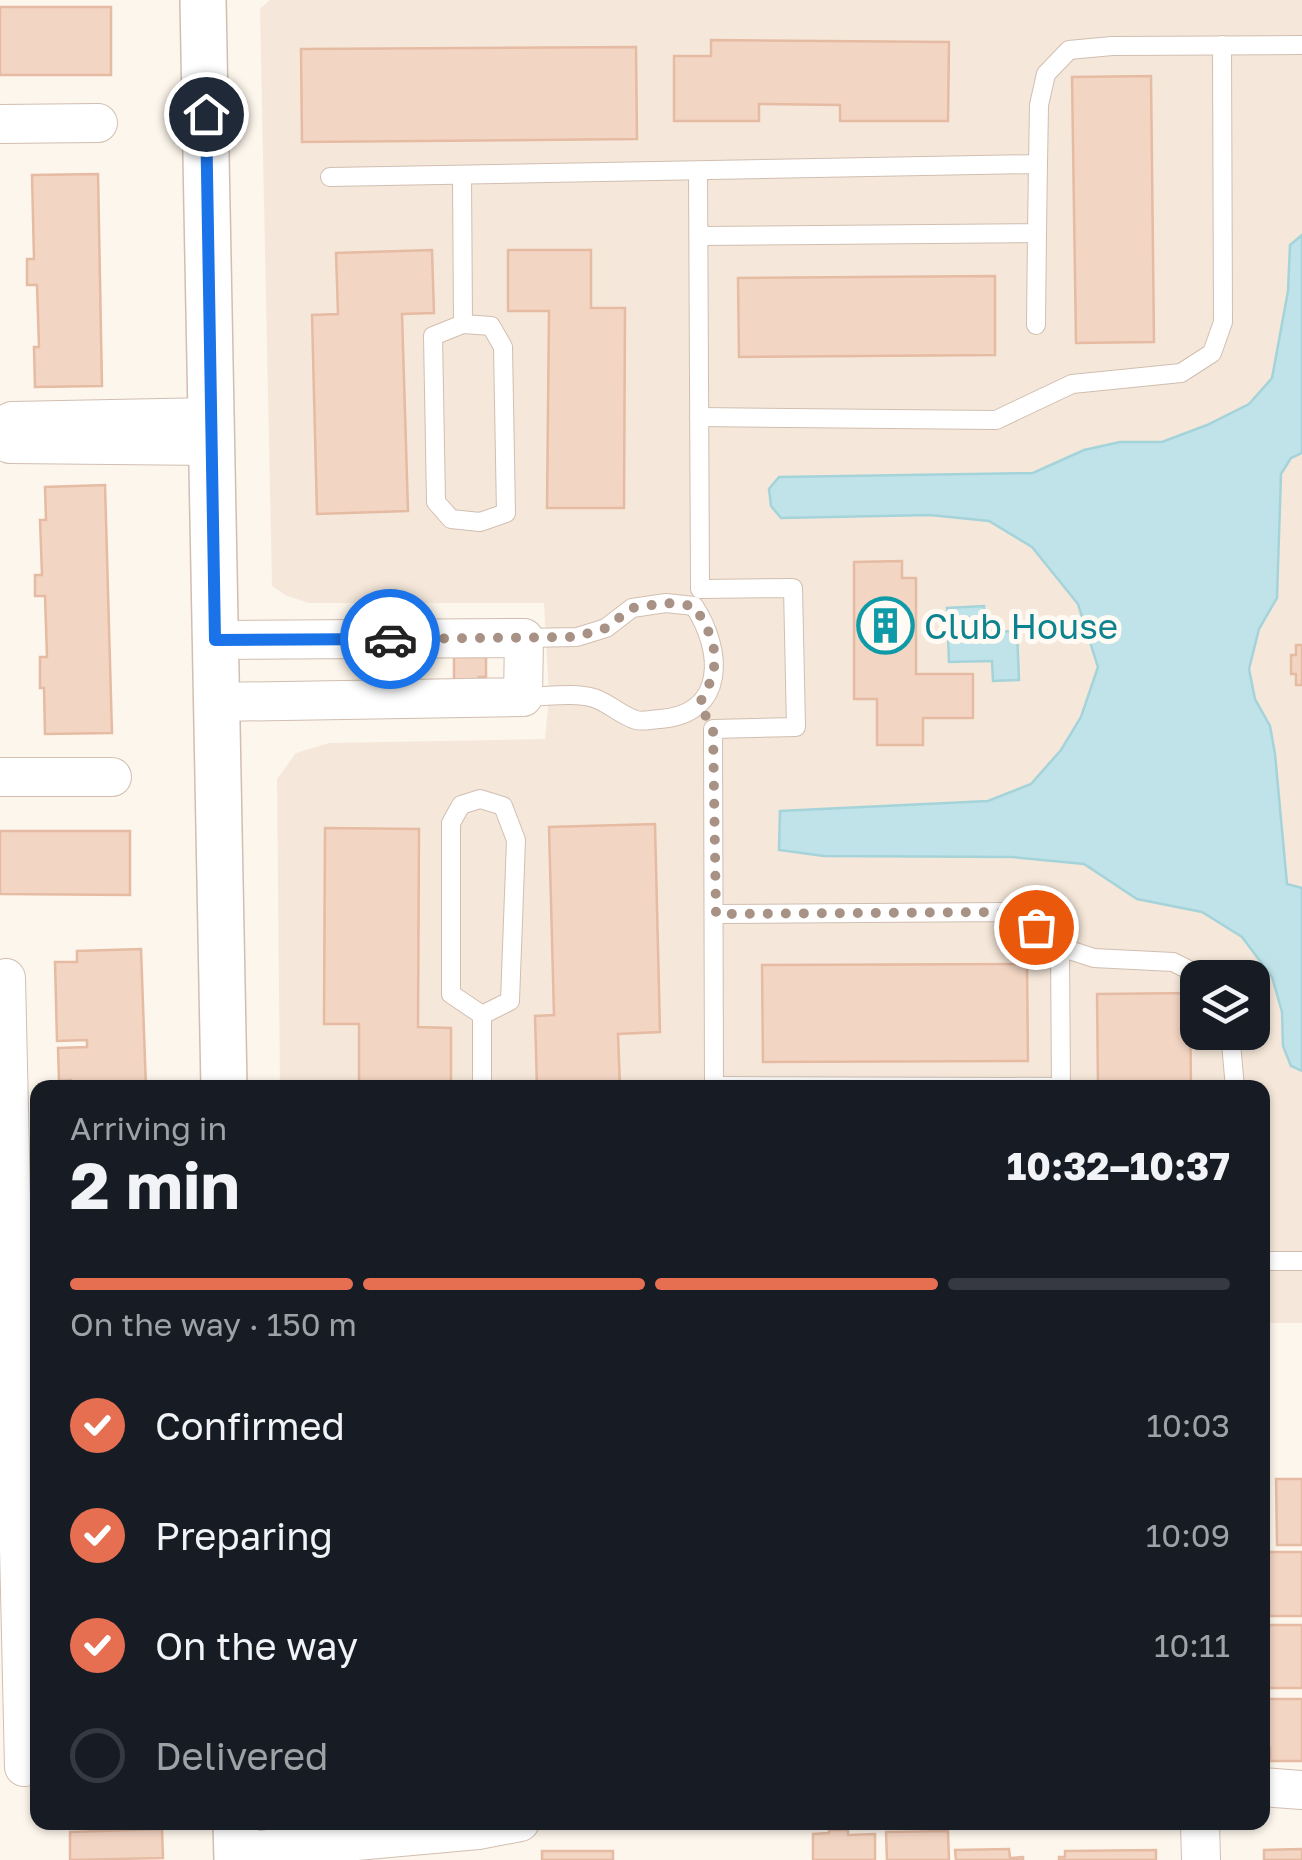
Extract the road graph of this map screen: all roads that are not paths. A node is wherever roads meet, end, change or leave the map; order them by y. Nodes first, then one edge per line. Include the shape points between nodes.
1 (203, 0) edge
2 (1222, 45) junction
3 (1302, 45) edge
4 (98, 123) dead end
5 (0, 124) edge
6 (1038, 164) junction
7 (698, 171) junction
8 (462, 174) junction
9 (330, 177) dead end
10 (1037, 233) junction
11 (698, 236) junction
12 (463, 324) junction
13 (1036, 325) dead end
14 (699, 417) junction
15 (0, 427) edge
16 (212, 431) junction
17 (90, 432) junction
18 (0, 441) edge
19 (697, 598) junction
20 (524, 638) junction
21 (215, 640) junction
22 (524, 698) junction
23 (216, 702) junction
24 (699, 704) junction
25 (713, 729) junction
26 (0, 777) edge
27 (112, 777) dead end
28 (716, 914) junction
29 (1060, 947) junction
30 (1180, 966) edge
31 (6, 978) dead end
32 (482, 1014) junction
33 (1232, 1050) edge
34 (224, 1080) edge
35 (482, 1080) edge
36 (714, 1080) edge
37 (1061, 1080) edge
38 (1234, 1080) edge
39 (4, 1088) edge
40 (1302, 1261) edge
41 (1270, 1262) edge
42 (27, 1415) edge
43 (11, 1653) edge
44 (24, 1767) dead end
45 (1270, 1787) edge
46 (1302, 1790) edge
47 (1200, 1830) edge
48 (478, 1838) edge
49 (236, 1845) edge
50 (1201, 1860) edge

1 - 16 street
2 - 3 lane
2 - 6 lane via 1070,50 1046,74 1038,105
2 - 14 lane via 1223,322 1212,353 1181,373 1072,384 996,420
4 - 5 street
6 - 7 lane
6 - 10 lane
7 - 8 lane
7 - 11 lane
8 - 9 lane
8 - 12 lane
10 - 11 lane
10 - 13 lane
11 - 14 lane
12 - 12 lane via 491,326 503,347 506,513 480,522 451,520 436,502 433,336
14 - 19 lane
15 - 17 street via 12,421
16 - 17 street
16 - 21 street
17 - 18 street via 16,446
19 - 20 lane via 632,608 606,628 576,637
19 - 24 lane via 715,650 714,679
19 - 25 lane via 793,588 796,727
20 - 21 street
20 - 22 street
21 - 23 street
22 - 23 street
22 - 24 lane via 591,697 637,720 675,718
23 - 34 street
24 - 25 lane
25 - 28 lane
26 - 27 street
28 - 29 lane via 1005,912
28 - 36 lane
29 - 30 lane via 1094,958
29 - 37 lane
31 - 39 street
32 - 32 lane via 451,994 451,823 461,805 480,799 503,806 516,840 510,1001
32 - 35 lane
33 - 38 lane
39 - 42 street
40 - 41 lane
42 - 43 street
43 - 44 street
45 - 46 street
47 - 50 street
48 - 49 street

